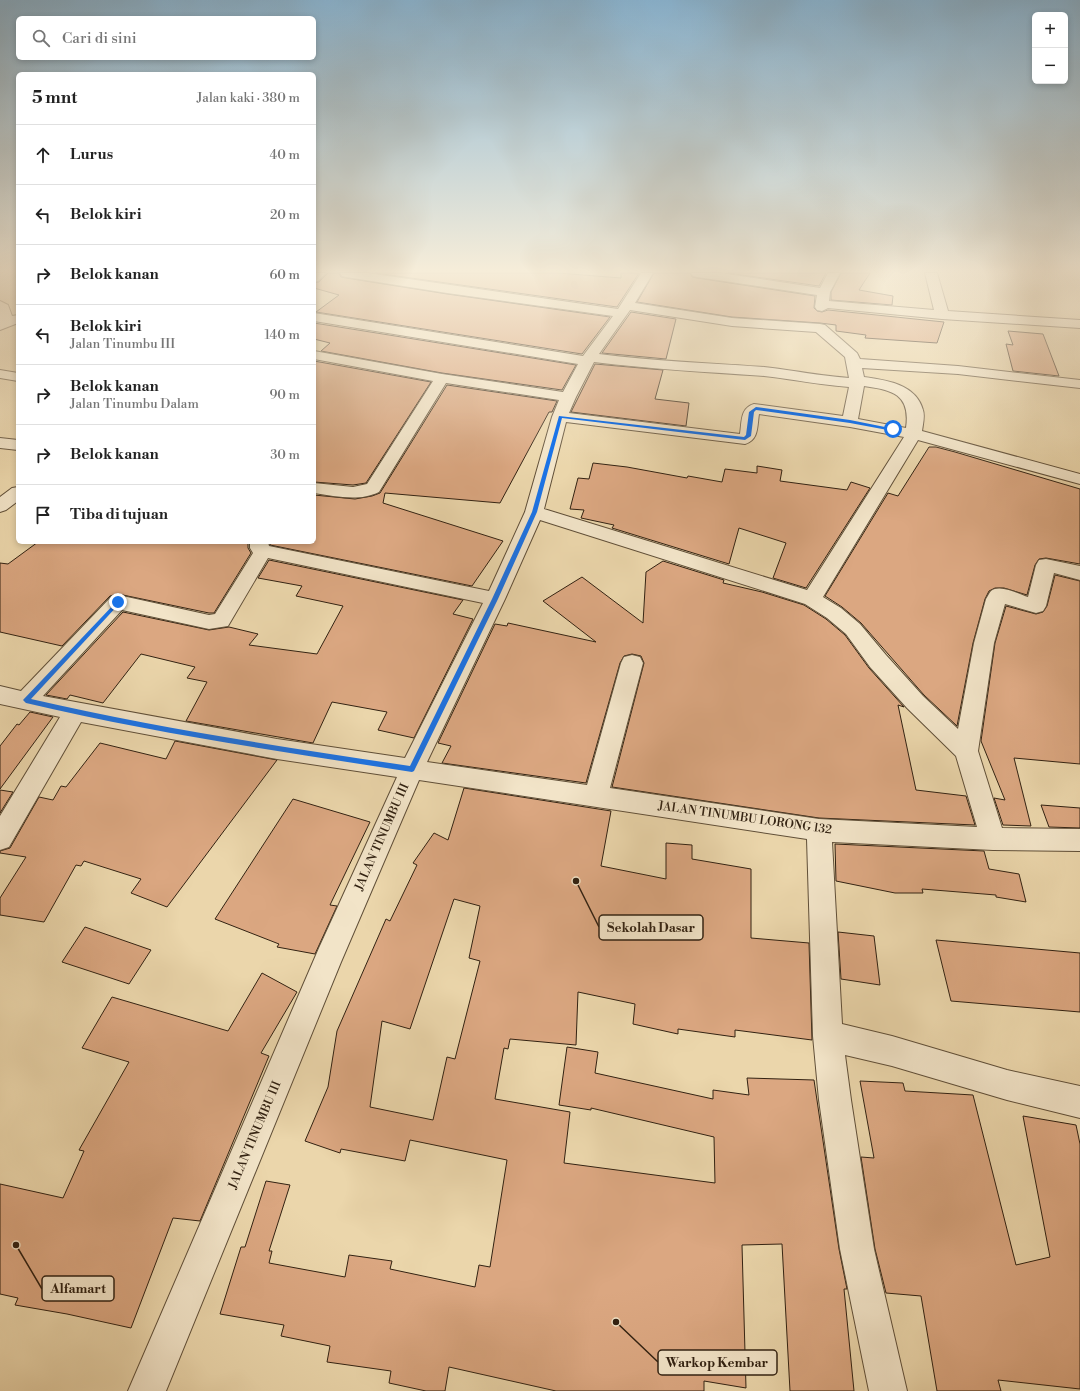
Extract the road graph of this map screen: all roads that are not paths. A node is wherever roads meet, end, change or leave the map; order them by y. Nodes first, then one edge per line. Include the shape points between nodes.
1 (451, 338) edge
2 (604, 338) edge
3 (831, 338) edge
4 (316, 355) edge
5 (589, 359) junction
6 (854, 363) junction
7 (0, 374) edge
8 (16, 377) edge
9 (442, 378) junction
10 (856, 382) junction
11 (1080, 384) edge
12 (564, 407) junction
13 (850, 422) junction
14 (914, 434) junction
15 (0, 443) edge
16 (16, 445) edge
17 (1080, 480) edge
18 (316, 488) edge
19 (16, 494) edge
20 (0, 506) edge
21 (534, 512) junction
22 (261, 547) edge
23 (1080, 573) edge
24 (495, 599) junction
25 (812, 599) junction
26 (632, 663) dead end
27 (0, 695) edge
28 (26, 700) junction
29 (75, 712) junction
30 (966, 751) junction
31 (412, 769) junction
32 (596, 797) junction
33 (819, 830) junction
34 (0, 838) edge
35 (993, 839) junction
36 (1080, 840) edge
37 (828, 1036) junction
38 (1080, 1102) edge
39 (147, 1391) edge
40 (888, 1391) edge

1 - 5 street
2 - 5 street, JALAN TINUMBU III
3 - 6 street via 852,356
4 - 9 street
5 - 10 street via 766,372 817,380
5 - 12 street, JALAN TINUMBU III
6 - 10 street
6 - 11 street via 958,370
7 - 8 street
9 - 12 street
9 - 18 street via 373,488 359,492
10 - 13 street
10 - 14 street via 891,387 904,394 915,408
12 - 13 street via 745,439 748,436 751,412 756,409
12 - 21 street, JALAN TINUMBU III
13 - 14 street
14 - 17 street
14 - 25 street
15 - 16 street
19 - 20 street
21 - 24 street, JALAN TINUMBU III
21 - 25 street
22 - 24 street
22 - 28 street via 244,586 221,621 209,622 118,602
23 - 30 street via 1046,565 1036,606 1000,595 996,599 984,643
24 - 31 street, JALAN TINUMBU III
25 - 30 street via 853,629 915,702
26 - 32 street
27 - 28 street, JALAN TINUMBU LORONG 132
28 - 29 street, JALAN TINUMBU LORONG 132
29 - 31 street, JALAN TINUMBU LORONG 132 via 277,749
29 - 34 street
30 - 35 street
31 - 32 street, JALAN TINUMBU LORONG 132
31 - 39 street, JALAN TINUMBU III
32 - 33 street, JALAN TINUMBU LORONG 132
33 - 35 street, JALAN TINUMBU LORONG 132
33 - 37 street
35 - 36 street, JALAN TINUMBU LORONG 132
37 - 38 street via 892,1051 1007,1085
37 - 40 street via 857,1249

